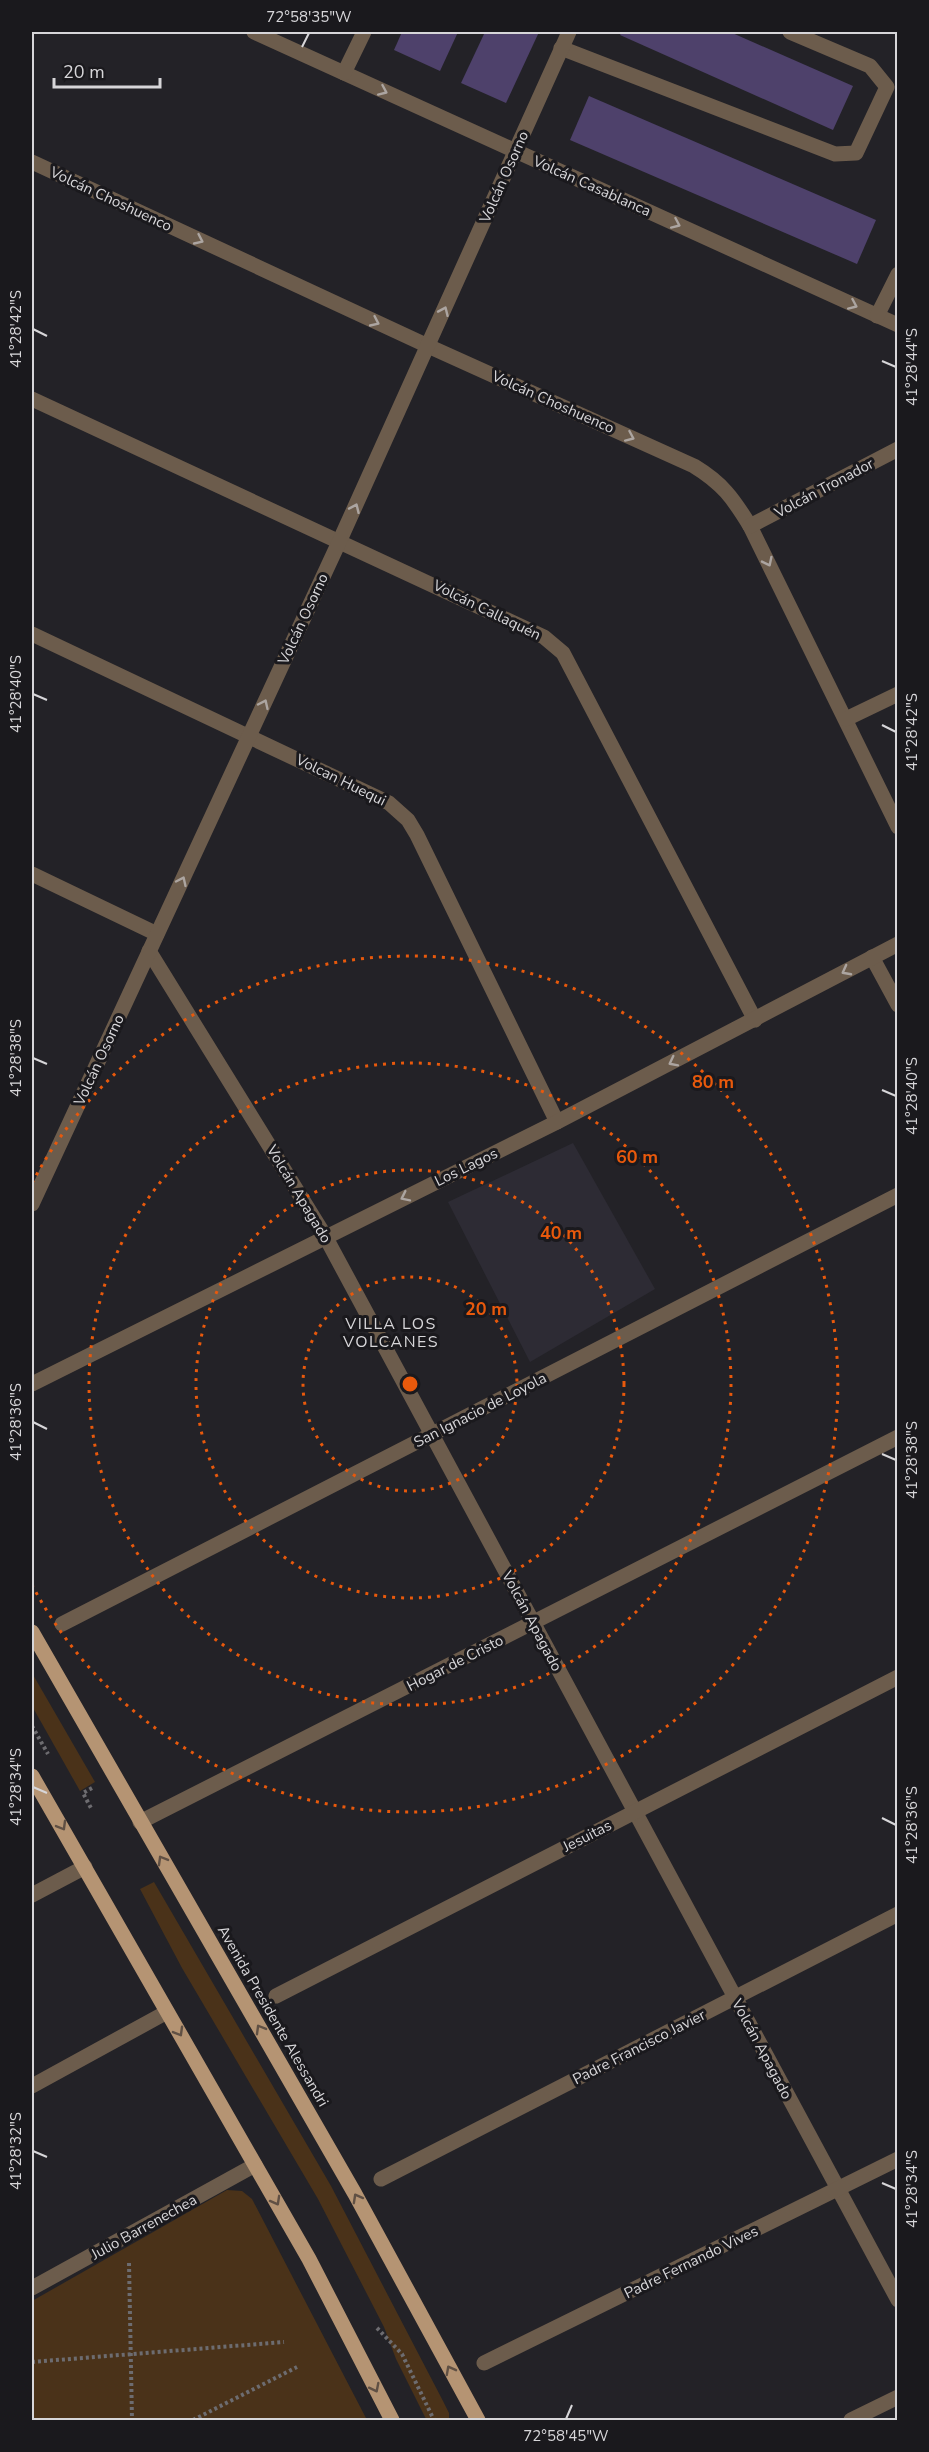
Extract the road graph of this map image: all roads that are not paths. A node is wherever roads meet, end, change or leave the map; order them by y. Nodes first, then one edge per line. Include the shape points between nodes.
1 (254, 32) edge
2 (363, 32) edge
3 (569, 32) edge
4 (790, 32) edge
5 (561, 48) junction
6 (345, 73) junction
7 (515, 151) junction
8 (32, 162) edge
9 (897, 274) edge
10 (877, 316) junction
11 (897, 325) edge
12 (428, 346) junction
13 (32, 399) edge
14 (897, 449) edge
15 (750, 526) junction
16 (340, 540) junction
17 (32, 634) edge
18 (897, 694) edge
19 (846, 719) junction
20 (249, 735) junction
21 (897, 827) edge
22 (32, 874) edge
23 (157, 934) junction
24 (897, 944) edge
25 (149, 951) junction
26 (872, 957) junction
27 (897, 1005) edge
28 (755, 1020) junction
29 (557, 1122) junction
30 (897, 1195) edge
31 (32, 1204) edge
32 (325, 1236) junction
33 (32, 1384) edge
34 (432, 1434) junction
35 (897, 1437) edge
36 (533, 1623) junction
37 (62, 1624) dead end
38 (32, 1632) edge
39 (897, 1677) edge
40 (32, 1776) edge
41 (635, 1811) junction
42 (141, 1822) junction
43 (85, 1867) junction
44 (32, 1895) edge
45 (897, 1914) edge
46 (276, 1996) dead end
47 (735, 1998) junction
48 (167, 2012) junction
49 (32, 2086) edge
50 (897, 2159) edge
51 (255, 2165) junction
52 (381, 2179) dead end
53 (838, 2189) junction
54 (32, 2288) edge
55 (897, 2300) edge
56 (484, 2363) dead end
57 (897, 2397) edge
58 (392, 2421) edge
59 (478, 2421) edge
60 (851, 2421) edge

1 - 6 street, Volcán Casablanca
2 - 6 street
3 - 5 street, Volcán Osorno
4 - 5 street via 870,66 887,87 856,153 835,154
5 - 7 street, Volcán Osorno
6 -> 7 street, Volcán Casablanca
7 -> 10 street, Volcán Casablanca
12 -> 7 street, Volcán Osorno
8 -> 12 street, Volcán Choshuenco
9 - 10 street
10 - 11 street, Volcán Casablanca
12 -> 15 street, Volcán Choshuenco via 694,466 724,487
16 -> 12 street, Volcán Osorno
13 - 16 street, Volcán Callaquén
14 - 15 street, Volcán Tronador
15 -> 19 street, Volcán Choshuenco
20 -> 16 street, Volcán Osorno
16 - 28 street, Volcán Callaquén via 544,637 563,653
17 - 20 street, Volcan Huequi
18 - 19 street
19 - 21 street, Volcán Choshuenco
23 -> 20 street, Volcán Osorno
20 - 29 street, Volcan Huequi via 389,803 408,820
22 - 23 street
23 - 25 street, Volcán Osorno
24 - 26 street, Los Lagos
25 - 31 street, Volcán Osorno
25 - 32 street, Volcán Apagado
26 - 27 street
26 -> 28 street, Los Lagos
28 -> 29 street, Los Lagos
29 -> 32 street, Los Lagos
30 - 34 street, San Ignacio de Loyola
32 - 33 street, Los Lagos
32 - 34 street, Volcán Apagado
34 - 36 street, Volcán Apagado
34 - 37 street, San Ignacio de Loyola
35 - 36 street, Hogar de Cristo
36 - 41 street, Volcán Apagado
36 - 42 street, Hogar de Cristo
38 - 42 main road, Avenida Presidente Alessandri
39 - 41 street, Jesuitas
40 -> 43 main road
41 - 46 street, Jesuitas
41 - 47 street, Volcán Apagado
59 -> 42 main road, Avenida Presidente Alessandri via 355,2194
43 - 44 street
43 - 48 main road
45 - 47 street, Padre Francisco Javier
47 - 52 street, Padre Francisco Javier
47 - 53 street, Volcán Apagado
48 - 49 street
48 -> 51 main road
50 - 53 street, Padre Fernando Vives
51 - 54 street, Julio Barrenechea
51 -> 58 main road via 309,2259
53 - 55 street, Volcán Apagado
53 - 56 street, Padre Fernando Vives
57 - 60 street

